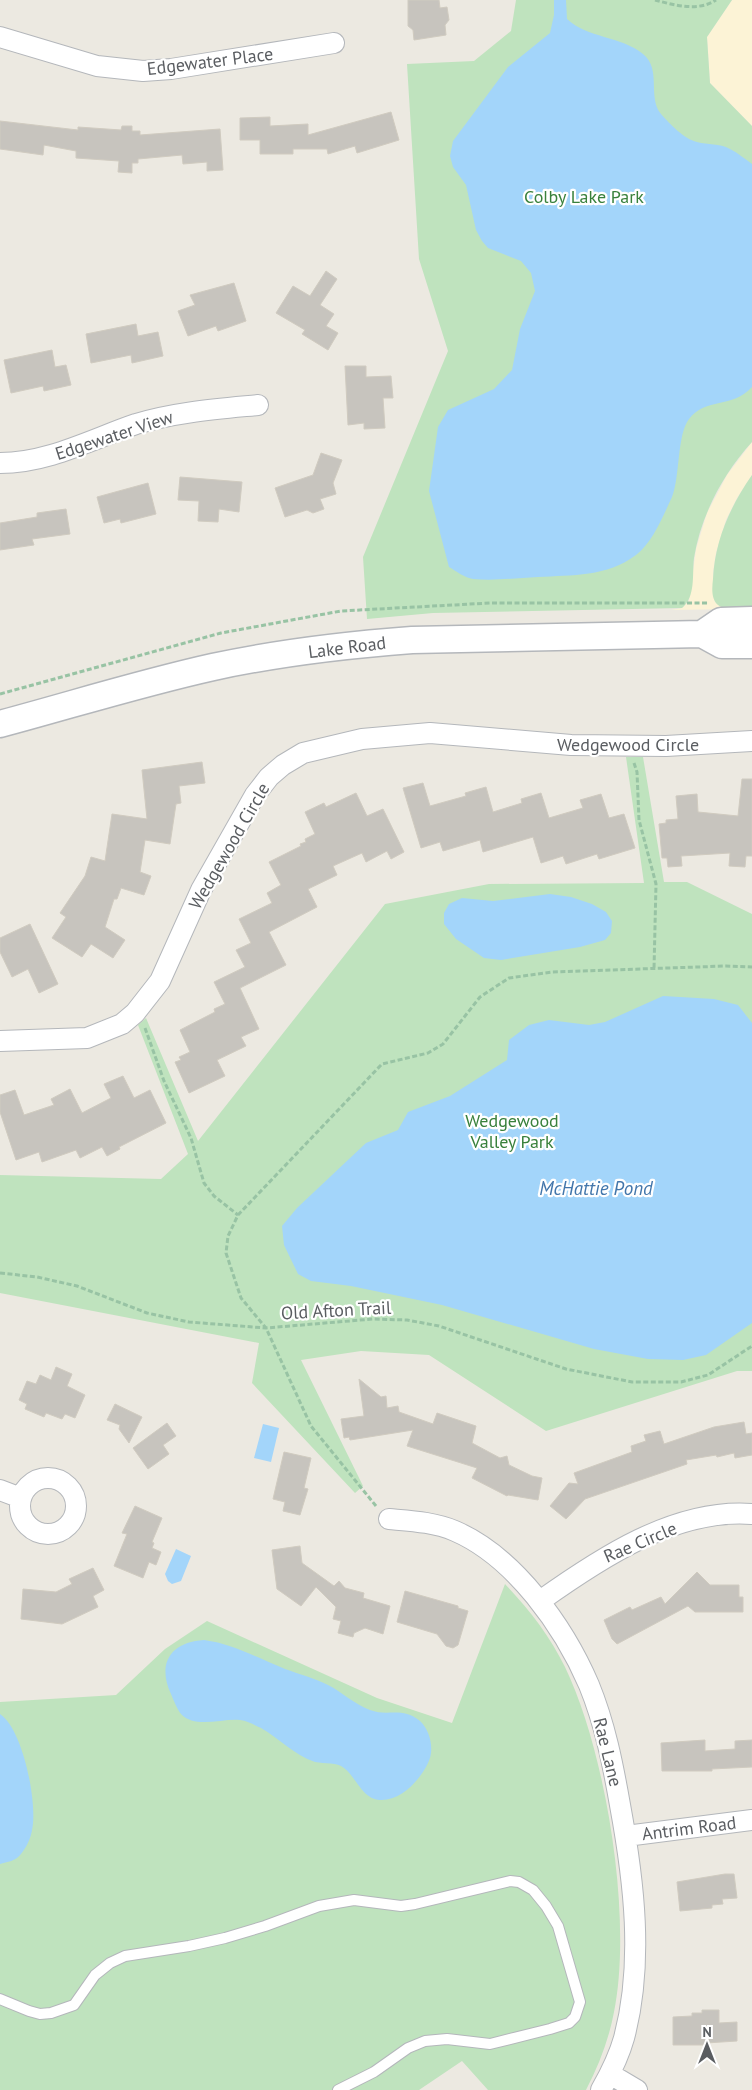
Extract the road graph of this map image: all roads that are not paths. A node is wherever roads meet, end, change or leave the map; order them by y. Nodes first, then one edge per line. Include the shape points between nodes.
1 (0, 37) edge
2 (334, 43) dead end
3 (258, 405) dead end
4 (0, 463) edge
5 (752, 620) edge
6 (702, 634) junction
7 (752, 645) edge
8 (0, 724) edge
9 (752, 741) edge
10 (0, 1041) edge
11 (0, 1490) edge
12 (21, 1498) dead end
13 (752, 1514) edge
14 (389, 1520) road end
15 (540, 1601) junction
16 (752, 1820) edge
17 (626, 1836) junction
18 (0, 1998) edge
19 (605, 2082) edge
20 (338, 2090) edge
21 (637, 2090) edge

1 - 2 street, Edgewater Place via 97,66 143,71
3 - 4 street, Edgewater View via 171,415 136,424 65,451
5 - 6 street via 721,621
6 - 7 street, Lake Road via 722,645
6 - 8 street, Lake Road via 412,640 345,646 213,667
9 - 10 street, Wedgewood Circle via 666,746 571,745 430,733 362,738 304,753 283,765 255,795 201,890 160,980 136,1013 122,1024 87,1038
11 - 12 street
13 - 15 street, Rae Circle via 698,1519 659,1532 592,1564
14 - 15 street, Rae Lane via 430,1524 466,1536 510,1571
15 - 17 street, Rae Lane via 569,1645 589,1686 612,1757
16 - 17 street, Antrim Road
17 - 19 street, Rae Lane via 633,1891 633,1973 623,2039
18 - 20 lane via 40,2014 65,2010 80,1999 95,1975 125,1956 225,1938 319,1906 354,1900 401,1906 510,1881 534,1890 546,1906 564,1944 580,2002 575,2018 550,2029 490,2044 425,2041
19 - 21 street

